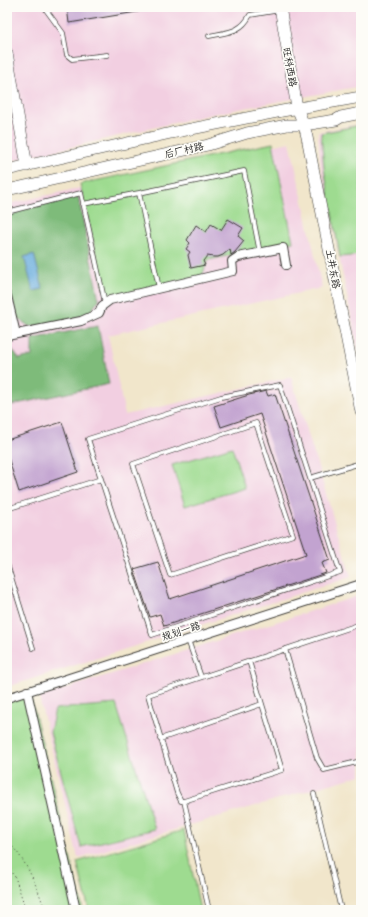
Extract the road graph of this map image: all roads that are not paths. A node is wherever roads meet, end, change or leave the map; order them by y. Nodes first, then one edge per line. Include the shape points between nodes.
1 (44, 7) edge
2 (280, 9) edge
3 (209, 36) dead end
4 (7, 53) edge
5 (107, 55) dead end
6 (361, 97) edge
7 (297, 108) junction
8 (361, 113) edge
9 (304, 126) junction
10 (27, 166) junction
11 (7, 170) edge
12 (7, 190) edge
13 (140, 193) junction
14 (83, 204) junction
15 (7, 212) edge
16 (260, 252) junction
17 (286, 265) dead end
18 (159, 288) junction
19 (7, 296) edge
20 (105, 304) junction
21 (16, 334) junction
22 (7, 336) edge
23 (361, 412) edge
24 (361, 463) edge
25 (310, 478) junction
26 (101, 479) junction
27 (7, 509) edge
28 (292, 535) joint
29 (7, 564) edge
30 (361, 584) edge
31 (361, 624) edge
32 (188, 640) junction
33 (33, 648) dead end
34 (285, 649) junction
35 (249, 661) junction
36 (201, 677) junction
37 (27, 691) junction
38 (7, 698) edge
39 (262, 704) junction
40 (160, 738) junction
41 (361, 761) edge
42 (314, 794) dead end
43 (184, 801) junction
44 (76, 910) edge
45 (209, 910) edge
46 (341, 910) edge

1 - 5 lane via 63,33 67,55 72,59
2 - 3 lane via 250,15 238,30
2 - 7 main road, 旺科西路
4 - 10 main road
6 - 7 main road, 后厂村路
7 - 9 main road, 旺科西路
7 - 10 main road, 后厂村路 via 171,133
8 - 9 main road, 后厂村路
9 - 12 main road, 后厂村路 via 286,125 247,133 208,145
9 - 23 main road, 土井东路
10 - 11 main road, 后厂村路
13 - 14 lane
13 - 16 lane via 244,171
13 - 18 lane
14 - 15 lane via 81,193
14 - 20 lane
16 - 17 street via 283,248
16 - 18 street via 232,261 233,271
18 - 20 street via 110,300
19 - 21 street
20 - 21 street via 99,312 81,321
21 - 22 street
24 - 25 lane
25 - 26 lane via 280,384 221,397 88,439
25 - 26 lane via 340,572 152,635
26 - 27 lane
28 - 28 lane via 256,423 133,464 170,575
29 - 33 lane
30 - 32 street, 规划一路
31 - 34 lane
32 - 36 lane
32 - 37 street, 规划一路
34 - 35 lane
34 - 41 lane via 317,758 324,770
35 - 36 lane
35 - 39 lane
36 - 40 lane via 148,695
37 - 38 street, 规划一路
37 - 44 street
39 - 40 lane
39 - 43 lane via 282,770
40 - 43 lane via 177,793 181,801
42 - 46 lane
43 - 45 lane

